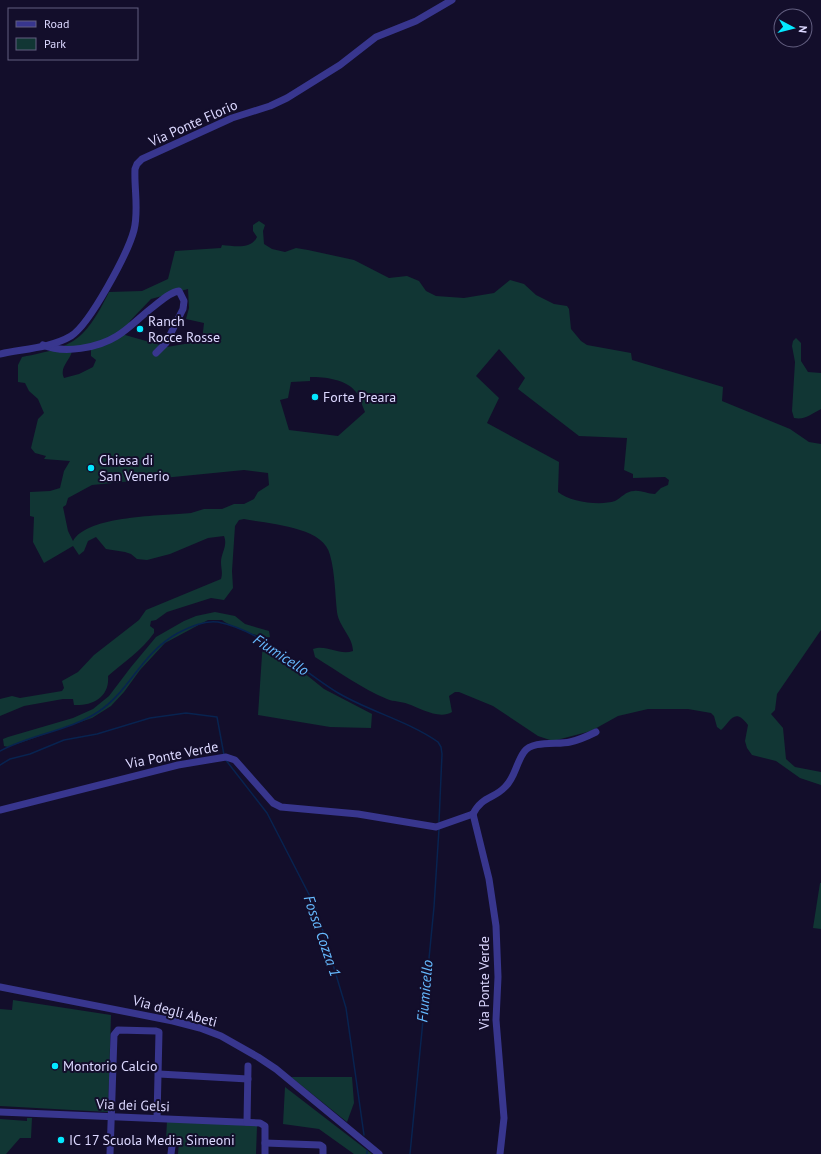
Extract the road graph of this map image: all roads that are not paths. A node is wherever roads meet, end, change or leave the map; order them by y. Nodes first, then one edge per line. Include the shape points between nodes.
1 (452, 0) edge
2 (42, 345) junction
3 (156, 353) dead end
4 (0, 354) edge
5 (596, 732) dead end
6 (0, 810) edge
7 (473, 814) junction
8 (0, 987) edge
9 (248, 1066) dead end
10 (159, 1074) junction
11 (248, 1078) junction
12 (0, 1112) edge
13 (112, 1117) junction
14 (157, 1118) junction
15 (247, 1122) junction
16 (265, 1143) junction
17 (172, 1146) dead end
18 (110, 1154) edge
19 (171, 1154) edge
20 (264, 1154) edge
21 (323, 1154) edge
22 (379, 1154) edge
23 (500, 1154) edge

1 - 2 street, Via Ponte Florio via 416,21 376,37 340,65 287,98 232,118 142,159 135,169 134,230 111,279 89,318 81,327 71,336
2 - 3 street, Via Ponte Florio via 81,349 116,337 158,303 179,291 184,301 183,309 166,343
2 - 4 street, Via Ponte Florio
5 - 7 street via 572,742 528,748 507,786 478,804
6 - 7 street, Via Ponte Verde via 178,764 226,757 235,760 273,803 281,807 358,814 436,827
7 - 23 street, Via Ponte Verde via 489,879 496,926 496,1020 504,1118
8 - 22 street, Via degli Abeti via 173,1021 221,1036 240,1045 276,1069
9 - 11 street
10 - 11 street
10 - 13 street via 160,1032 118,1030 114,1035
10 - 14 street
11 - 15 street
12 - 13 street, Via dei Gelsi
13 - 14 street, Via dei Gelsi
13 - 18 street
14 - 15 street, Via dei Gelsi
15 - 16 street, Via dei Gelsi via 265,1126
16 - 20 street
16 - 21 street via 320,1145 323,1147
17 - 19 street

